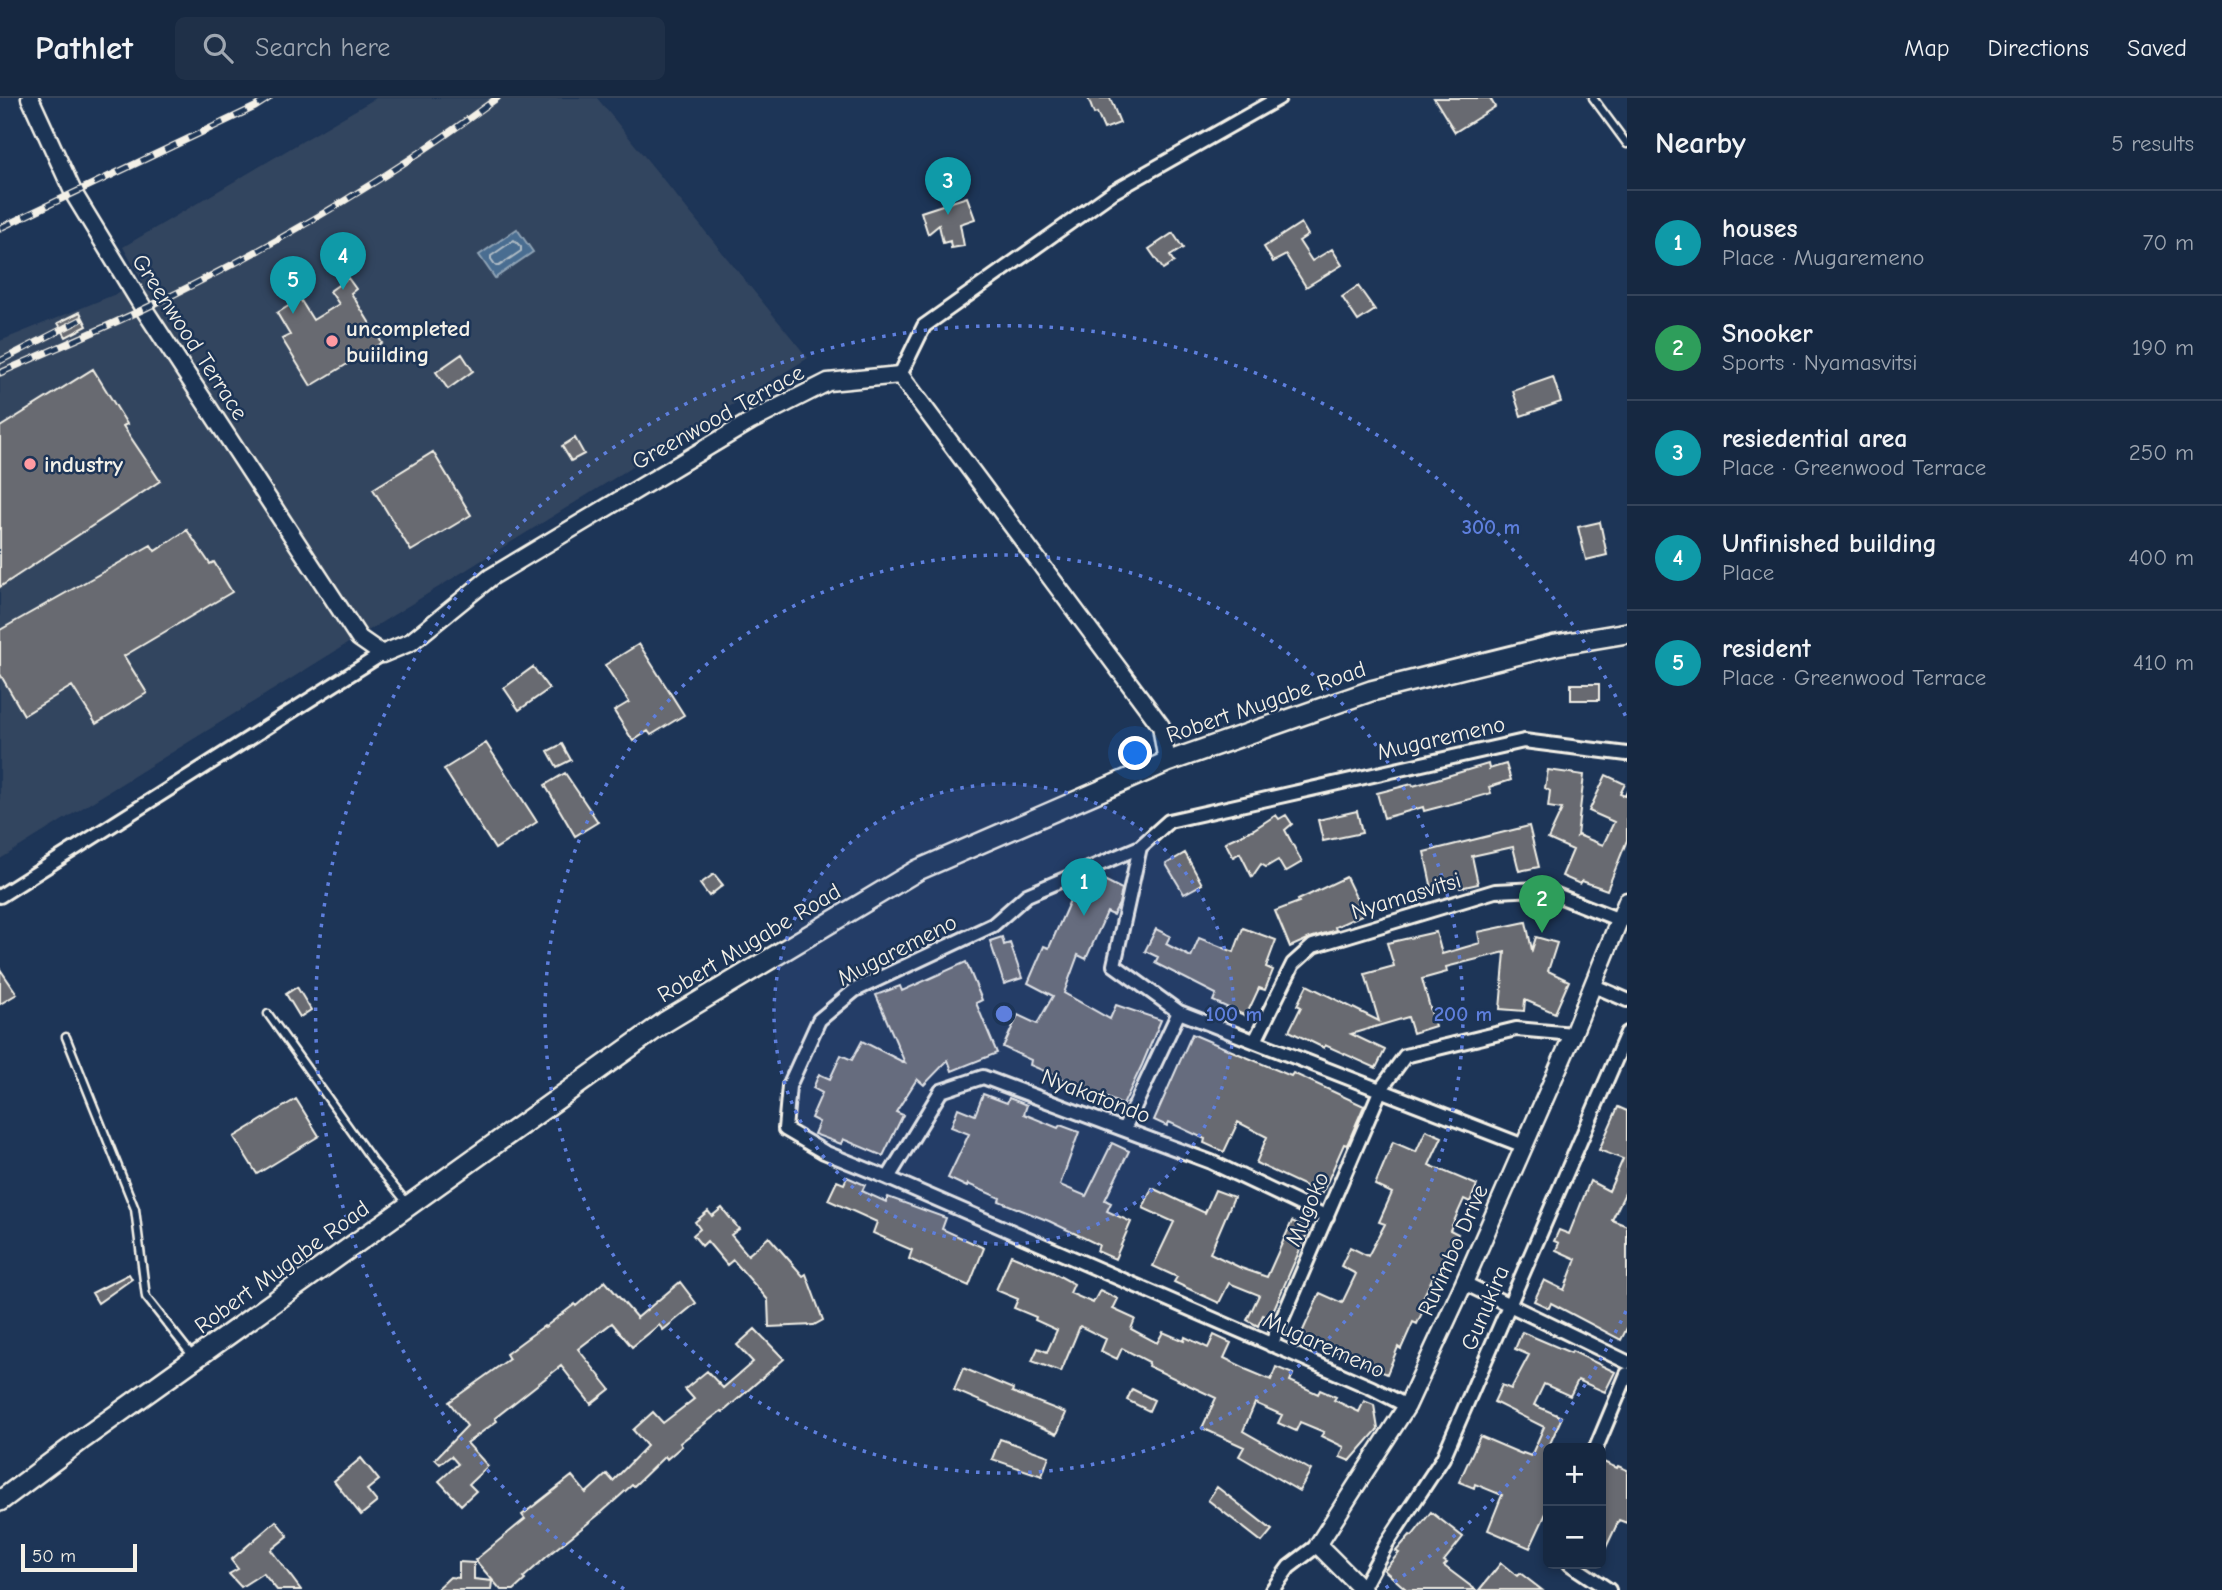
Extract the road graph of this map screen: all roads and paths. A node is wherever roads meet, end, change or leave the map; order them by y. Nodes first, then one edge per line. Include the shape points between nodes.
1 (30, 98) edge
2 (1279, 98) edge
3 (1594, 98) edge
4 (1627, 144) edge
5 (900, 375) junction
6 (1627, 633) edge
7 (382, 654) junction
8 (1627, 754) edge
9 (1167, 762) junction
10 (1140, 847) junction
11 (0, 896) edge
12 (1627, 901) edge
13 (1620, 920) junction
14 (1592, 985) junction
15 (1627, 1000) edge
16 (1179, 1012) junction
17 (268, 1014) dead end
18 (1627, 1033) edge
19 (1573, 1034) junction
20 (66, 1037) dead end
21 (1255, 1041) junction
22 (1381, 1089) junction
23 (1124, 1129) junction
24 (1524, 1146) junction
25 (888, 1178) junction
26 (410, 1206) junction
27 (1327, 1217) junction
28 (1464, 1283) junction
29 (1510, 1304) junction
30 (1271, 1345) junction
31 (195, 1359) junction
32 (1627, 1362) edge
33 (1627, 1374) edge
34 (1407, 1406) junction
35 (1598, 1443) edge
36 (0, 1501) edge
37 (1318, 1545) junction
38 (1578, 1569) edge
39 (1363, 1589) edge
40 (1272, 1590) edge
41 (1609, 1590) edge

1 - 7 street, Greenwood Terrace via 74,194 144,309 359,638
2 - 5 street via 1113,192 924,326
3 - 4 lane
5 - 7 street, Greenwood Terrace via 828,382 751,421 491,577 411,642
5 - 9 street via 1161,726
6 - 9 main road, Robert Mugabe Road via 1556,645 1371,691
7 - 11 street, Greenwood Terrace
8 - 10 street, Mugaremeno via 1524,741 1169,821
9 - 26 main road, Robert Mugabe Road via 918,870 666,1022
10 - 16 street via 1114,965
10 - 25 street, Mugaremeno via 1027,895 993,925 855,990 819,1020 789,1086 785,1129 824,1152
12 - 13 street, Ruvimbo Drive
13 - 14 street, Ruvimbo Drive
13 - 21 street, Nyamasvitsi via 1541,890 1495,891 1312,946 1293,964
14 - 15 street
14 - 19 street, Ruvimbo Drive
16 - 21 street
16 - 23 street
17 - 26 lane
18 - 29 street, Gunukira
19 - 22 street, Mugoko via 1516,1029 1405,1056
19 - 24 street, Ruvimbo Drive
20 - 31 lane via 135,1209 146,1297
21 - 22 street
22 - 24 street
22 - 27 street, Mugoko
23 - 25 street, Nyakatondo via 983,1077 942,1091
23 - 27 street, Nyakatondo via 1211,1162
24 - 28 street, Ruvimbo Drive
25 - 30 street, Mugaremeno
26 - 31 main road, Robert Mugabe Road
27 - 30 street, Mugoko
28 - 29 street
28 - 34 street, Ruvimbo Drive
29 - 32 street
29 - 39 street, Gunukira via 1443,1458
30 - 34 street, Mugaremeno
31 - 36 main road, Robert Mugabe Road
33 - 35 street
34 - 37 street, Ruvimbo Drive
37 - 39 street
37 - 40 street via 1289,1567
38 - 41 street

